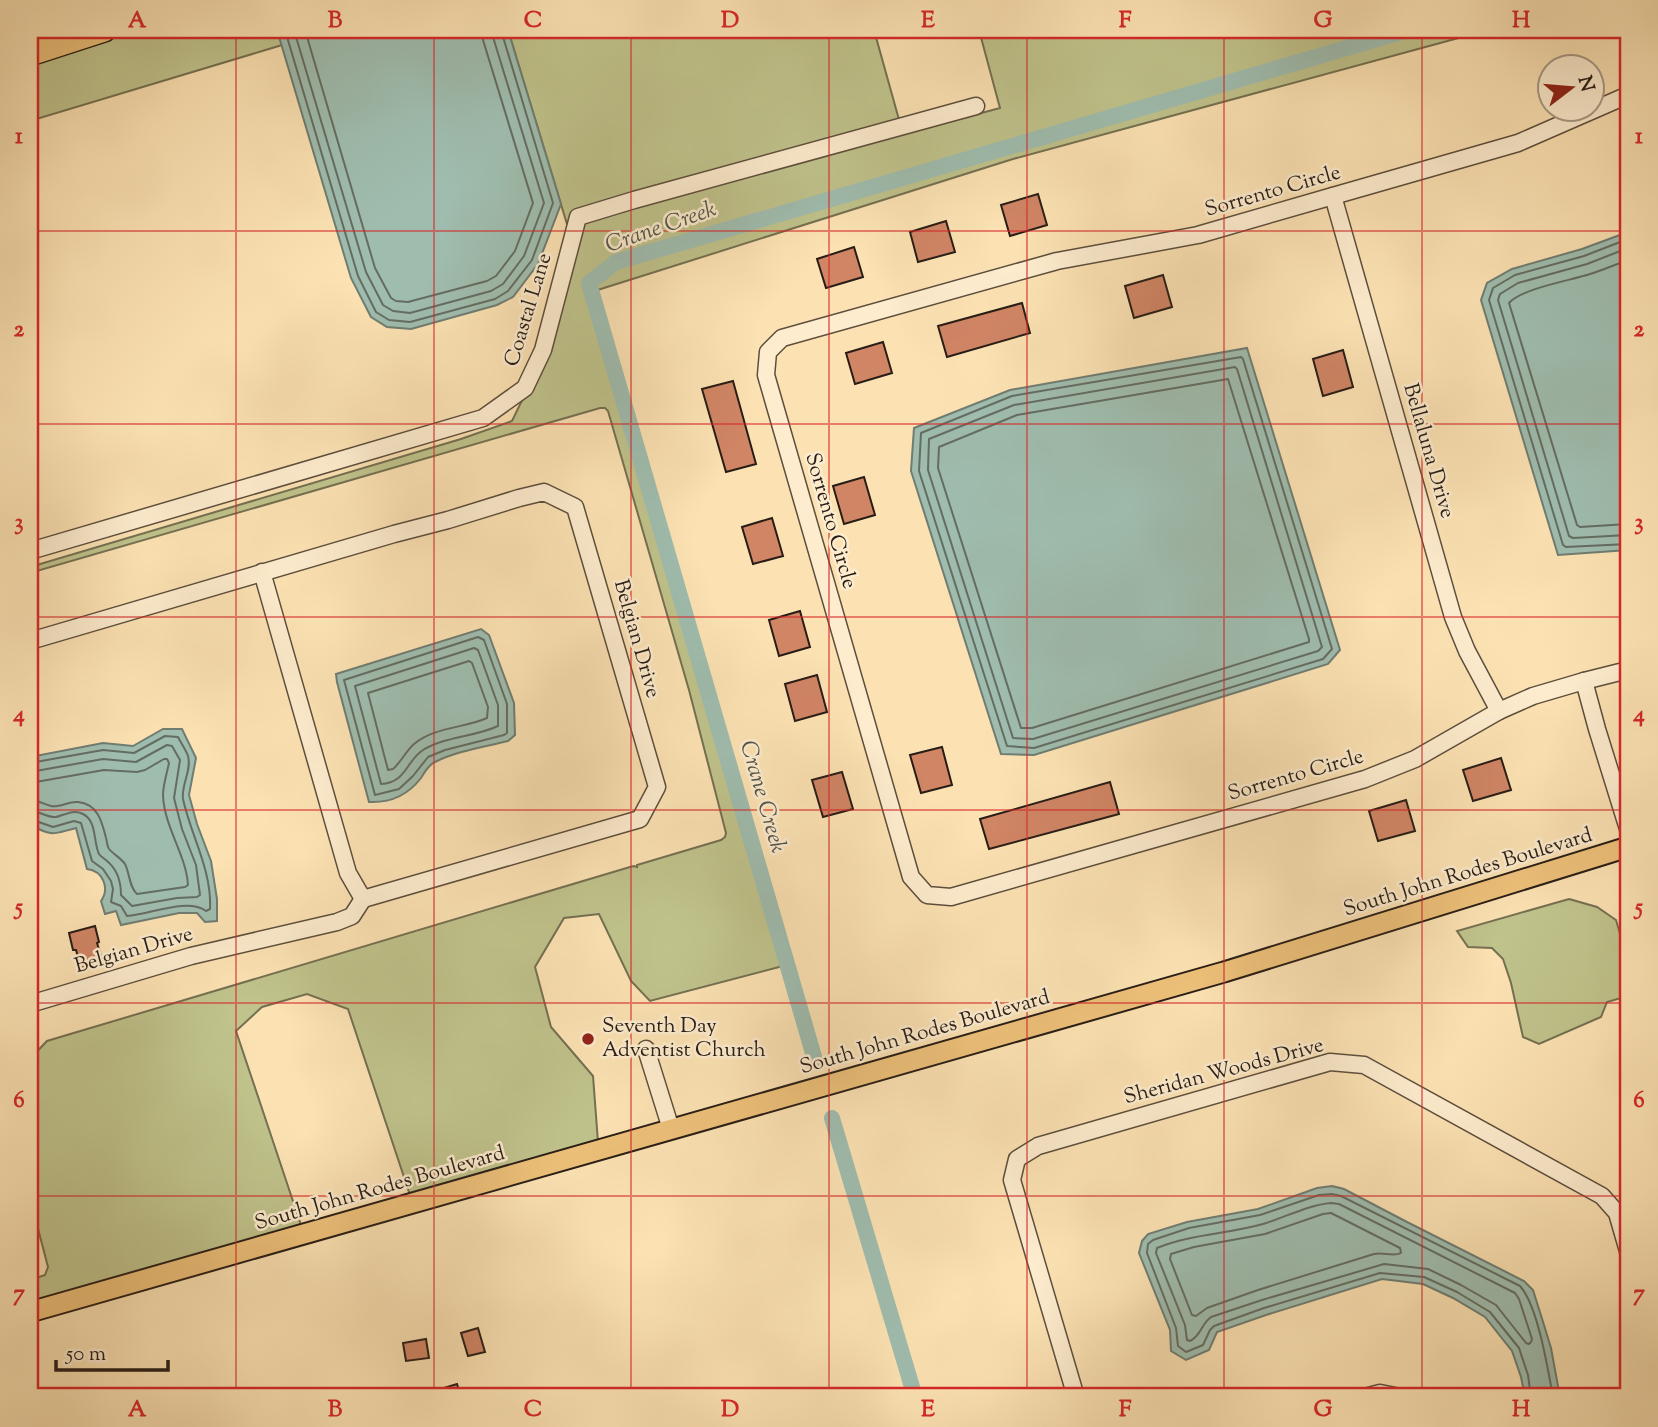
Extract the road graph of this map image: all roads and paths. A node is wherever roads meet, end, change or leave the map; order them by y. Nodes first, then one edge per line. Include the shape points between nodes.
1 (104, 30) edge
2 (30, 54) edge
3 (1628, 94) edge
4 (976, 106) dead end
5 (1333, 196) junction
6 (30, 551) edge
7 (262, 572) junction
8 (30, 640) edge
9 (1628, 670) edge
10 (1584, 681) junction
11 (1499, 711) junction
12 (1628, 829) edge
13 (1628, 847) edge
14 (363, 899) junction
15 (30, 1004) edge
16 (646, 1049) dead end
17 (671, 1129) junction
18 (1628, 1251) edge
19 (30, 1312) edge
20 (1076, 1397) edge
21 (1365, 1397) edge
22 (1399, 1397) edge

1 - 2 highway
3 - 5 street, Sorrento Circle via 1518,143
4 - 6 street, Coastal Lane via 578,217 542,350 525,388 483,418
5 - 11 street, Bellaluna Drive via 1453,617
5 - 11 street, Sorrento Circle via 1198,235 1057,261 782,338 768,352 766,375 911,877 927,895 951,897 1365,779 1415,759
7 - 8 street, Belgian Drive
7 - 14 street via 348,873
7 - 14 street, Belgian Drive via 544,492 575,507 657,787 639,818
9 - 10 street, Sorrento Circle
10 - 11 street, Sorrento Circle
10 - 12 street
13 - 17 main road, South John Rodes Boulevard via 1224,972
14 - 15 street, Belgian Drive via 352,916 337,922 191,956
16 - 17 street
17 - 19 main road, South John Rodes Boulevard
18 - 20 street, Sheridan Woods Drive via 1617,1213 1602,1196 1364,1065 1330,1062 1038,1146 1017,1159 1012,1180
21 - 22 street via 1380,1393

